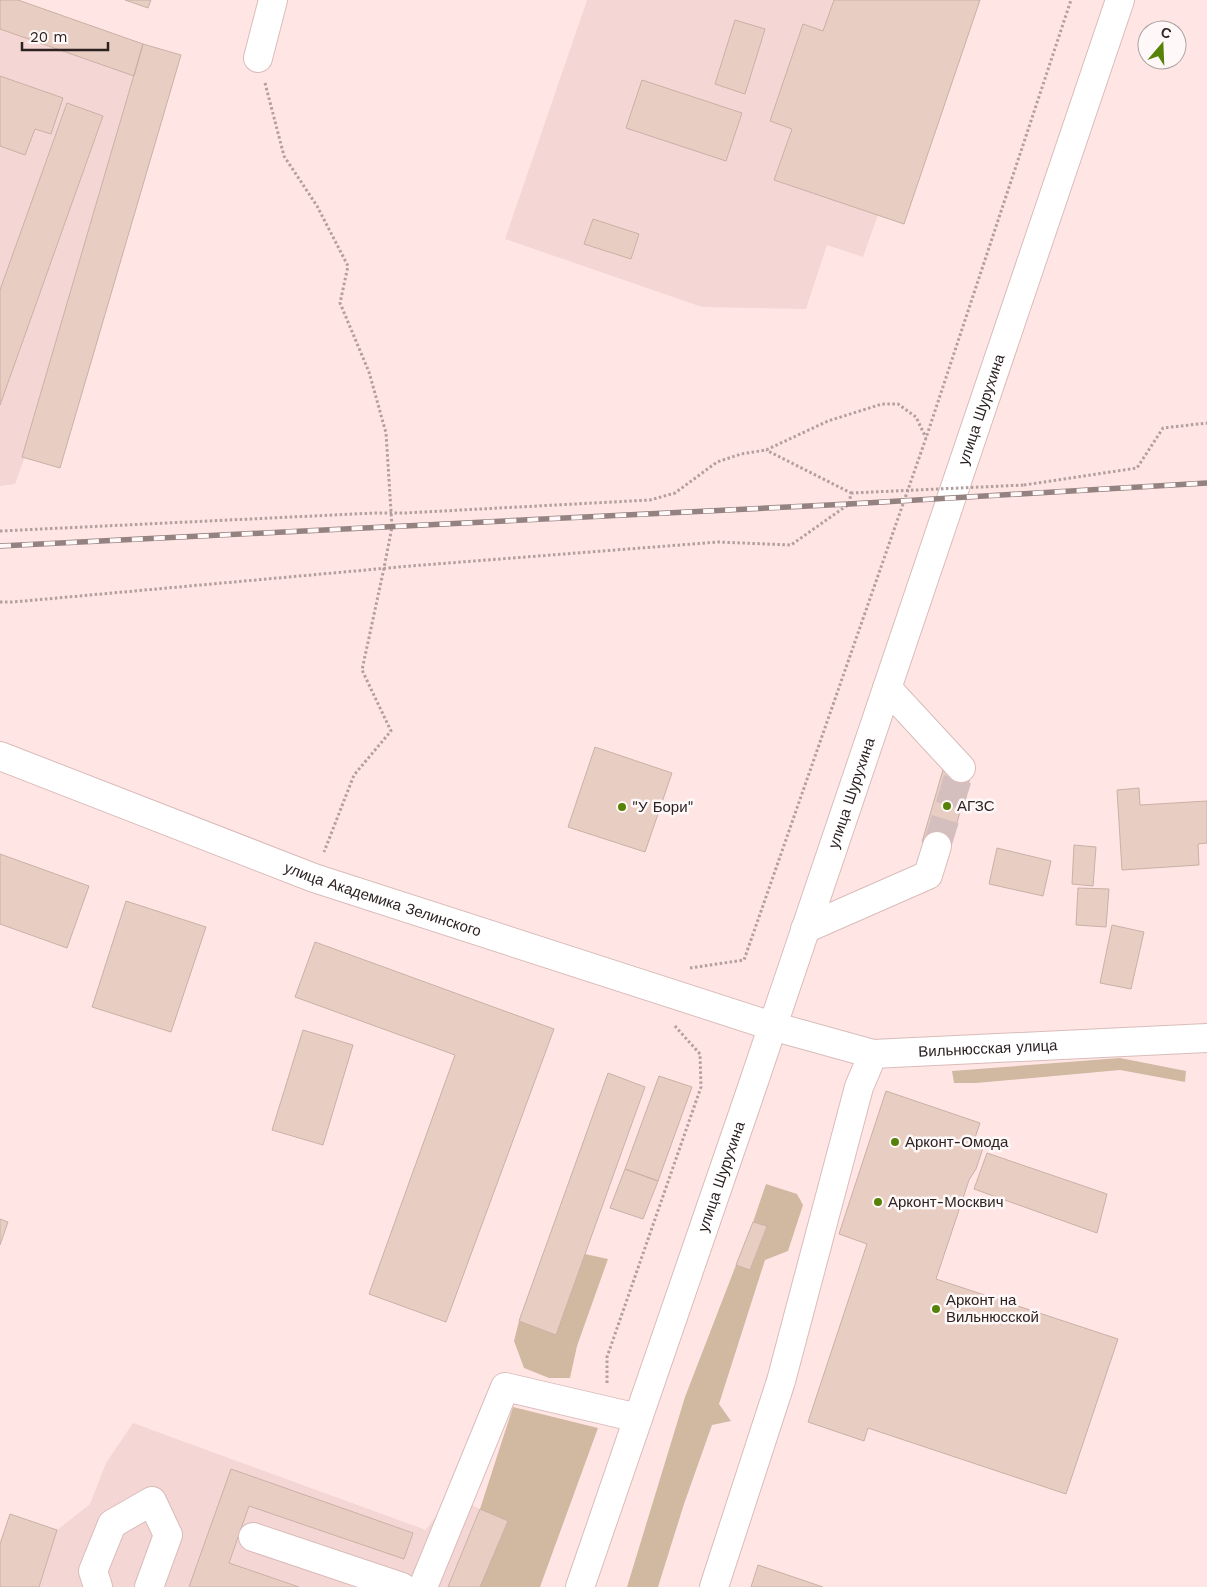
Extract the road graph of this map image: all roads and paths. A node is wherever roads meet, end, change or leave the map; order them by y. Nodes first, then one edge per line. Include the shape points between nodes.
1 (272, 0) edge
2 (1071, 0) edge
3 (1120, 0) edge
4 (258, 58) joint
5 (1207, 423) edge
6 (926, 438) junction
7 (766, 450) junction
8 (851, 493) junction
9 (392, 513) junction
10 (0, 531) edge
11 (384, 568) junction
12 (0, 602) edge
13 (887, 688) junction
14 (0, 756) edge
15 (961, 768) dead end
16 (937, 846) tunnel mouth
17 (314, 878) junction
18 (805, 929) junction
19 (690, 968) dead end
20 (672, 1022) dead end
21 (772, 1026) junction
22 (1207, 1038) edge
23 (873, 1054) junction
24 (607, 1411) junction
25 (638, 1418) junction
26 (253, 1537) dead end
27 (98, 1587) edge
28 (149, 1587) edge
29 (402, 1587) edge
30 (423, 1587) edge
31 (580, 1587) edge
32 (714, 1587) edge

1 - 4 main road
2 - 6 path
3 - 13 main road, улица Шурухина
4 - 9 path via 284,156 318,206 348,266 340,303 369,372 386,433
5 - 8 path, bridge via 1163,428 1137,468 1024,485
6 - 7 path via 916,417 898,404 882,404 828,421
6 - 19 path via 744,960
7 - 8 path
7 - 9 path via 717,462 675,493 650,500
8 - 11 path via 849,504 791,545 718,542
9 - 10 path
9 - 11 path
11 - 12 path
11 - 17 path via 362,670 391,731 354,775
13 - 15 main road
13 - 18 main road, улица Шурухина
14 - 17 main road, улица Академика Зелинского
16 - 18 main road via 928,875
17 - 21 main road, улица Академика Зелинского
18 - 21 main road, улица Шурухина
20 - 24 path via 700,1054 701,1086 607,1357
21 - 23 main road, Вильнюсская улица
21 - 25 main road, улица Шурухина
22 - 23 main road, Вильнюсская улица
23 - 32 main road via 859,1087 781,1381
24 - 25 main road
24 - 30 main road via 505,1387
25 - 31 main road, улица Шурухина
26 - 29 main road
27 - 28 main road via 94,1571 112,1524 152,1501 168,1535

